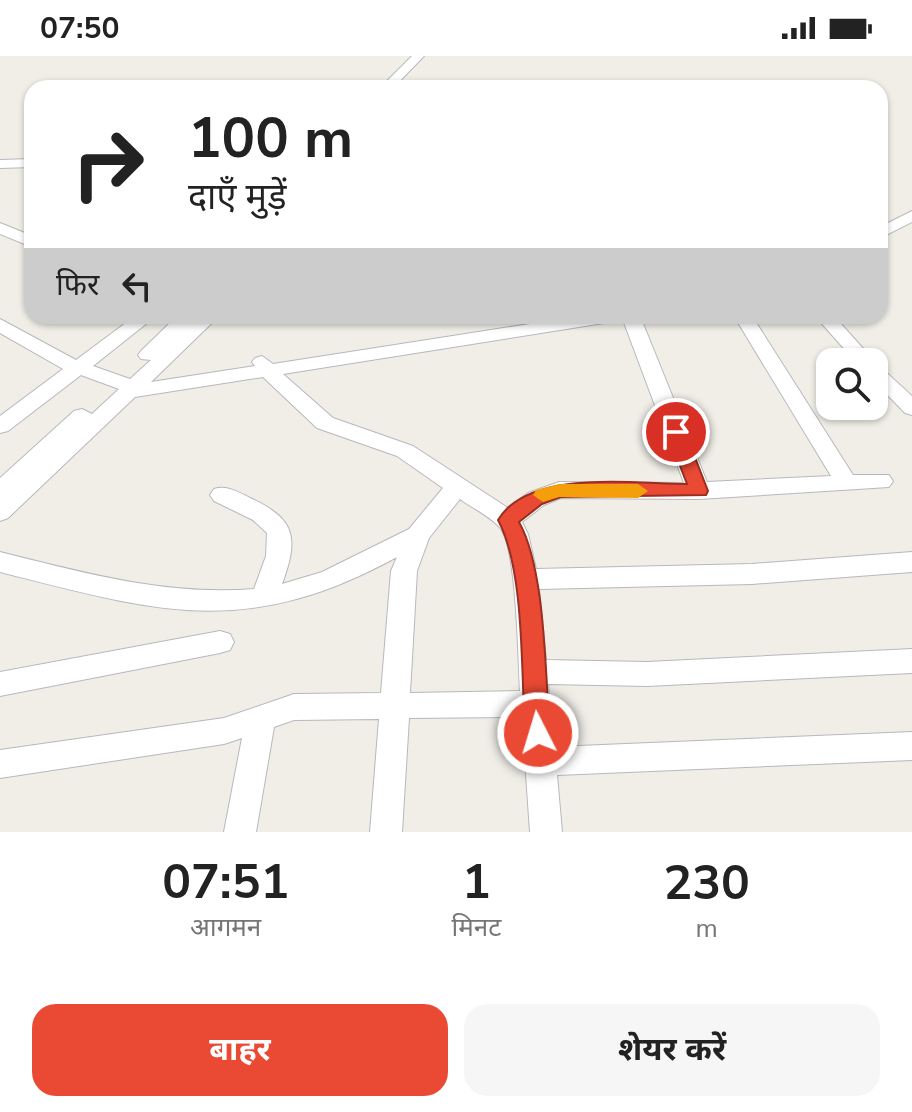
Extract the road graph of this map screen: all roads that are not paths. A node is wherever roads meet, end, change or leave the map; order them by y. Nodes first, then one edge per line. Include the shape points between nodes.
1 (418, 56) edge
2 (431, 56) edge
3 (394, 80) edge
4 (407, 80) edge
5 (24, 163) edge
6 (0, 164) edge
7 (912, 216) edge
8 (912, 226) edge
9 (0, 228) edge
10 (888, 229) edge
11 (24, 238) edge
12 (888, 238) edge
13 (135, 324) edge
14 (146, 324) edge
15 (180, 324) edge
16 (201, 324) edge
17 (524, 324) edge
18 (561, 324) edge
19 (634, 324) edge
20 (748, 324) edge
21 (831, 324) edge
22 (3, 330) edge
23 (165, 339) junction
24 (854, 348) edge
25 (265, 366) junction
26 (75, 368) junction
27 (888, 382) edge
28 (130, 386) junction
29 (910, 403) edge
30 (0, 426) edge
31 (881, 481) dead end
32 (847, 483) junction
33 (457, 487) junction
34 (0, 491) edge
35 (699, 491) junction
36 (222, 495) dead end
37 (0, 512) edge
38 (508, 520) junction
39 (418, 535) junction
40 (0, 562) edge
41 (912, 562) edge
42 (525, 579) junction
43 (264, 597) junction
44 (220, 642) dead end
45 (912, 661) edge
46 (533, 672) junction
47 (0, 684) edge
48 (535, 704) junction
49 (392, 705) junction
50 (261, 718) junction
51 (912, 746) edge
52 (540, 762) junction
53 (0, 764) edge
54 (240, 832) edge
55 (386, 832) edge
56 (546, 832) edge

1 - 3 street
2 - 4 street
5 - 6 street
7 - 10 street
8 - 12 street
9 - 11 street
13 - 26 street
14 - 23 street
15 - 23 street
16 - 28 street
17 - 25 street
18 - 25 street
19 - 35 street
20 - 32 street
21 - 24 street
22 - 26 street
23 - 28 street
25 - 28 street
25 - 33 street via 325,423 405,451
26 - 28 street
26 - 30 street
27 - 29 street
28 - 34 street
28 - 37 street
31 - 32 street
32 - 35 street
33 - 38 street
33 - 39 street
35 - 38 street via 559,490
36 - 43 street via 269,516 278,529 281,553
38 - 42 street
39 - 43 street via 346,572 301,590
39 - 49 street via 404,571
40 - 43 street via 174,602
41 - 42 street via 752,574
42 - 46 street
44 - 47 street
45 - 46 street via 647,674
46 - 48 street
48 - 49 street
48 - 52 street
49 - 50 street via 294,707
49 - 55 street
50 - 53 street via 224,731
50 - 54 street
51 - 52 street
52 - 56 street

